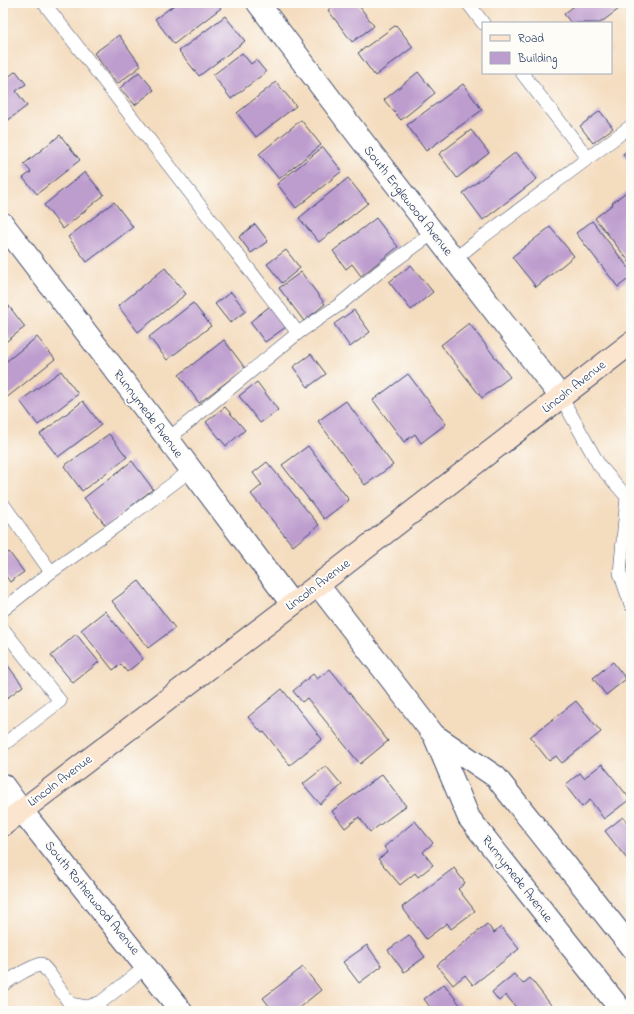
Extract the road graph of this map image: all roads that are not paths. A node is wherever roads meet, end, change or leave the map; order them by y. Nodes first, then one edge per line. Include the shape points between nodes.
1 (44, 3) edge
2 (258, 3) edge
3 (468, 3) edge
4 (482, 22) edge
5 (523, 74) edge
6 (631, 126) edge
7 (588, 158) junction
8 (3, 224) edge
9 (433, 233) junction
10 (454, 260) junction
11 (298, 333) junction
12 (631, 342) edge
13 (561, 397) junction
14 (168, 439) junction
15 (191, 470) junction
16 (629, 498) edge
17 (3, 504) edge
18 (52, 572) junction
19 (318, 585) junction
20 (292, 604) junction
21 (631, 605) edge
22 (3, 610) edge
23 (3, 628) edge
24 (434, 735) junction
25 (3, 745) edge
26 (3, 785) edge
27 (22, 811) junction
28 (3, 825) edge
29 (631, 948) edge
30 (146, 967) junction
31 (3, 985) edge
32 (181, 1011) edge
33 (622, 1011) edge

1 - 11 lane
2 - 9 street, South Englewood Avenue
3 - 4 lane
5 - 7 lane
6 - 7 lane
7 - 10 lane
8 - 14 street, Runnymede Avenue
9 - 10 street, South Englewood Avenue
9 - 11 lane
10 - 13 street, South Englewood Avenue
11 - 14 lane
12 - 13 street, Lincoln Avenue
13 - 16 lane via 599,465
13 - 19 street, Lincoln Avenue
14 - 15 street, Runnymede Avenue
15 - 18 lane
15 - 20 street, Runnymede Avenue
16 - 21 lane via 620,573
17 - 18 lane
18 - 22 lane
19 - 20 street, Lincoln Avenue
19 - 24 street, Runnymede Avenue
20 - 27 street, Lincoln Avenue
23 - 25 lane via 60,702
24 - 29 street, Runnymede Avenue via 496,777
24 - 33 street, Runnymede Avenue via 469,818
26 - 27 street, South Rotherwood Avenue
27 - 28 street, Lincoln Avenue
27 - 30 street, South Rotherwood Avenue
30 - 31 lane via 101,1002 87,1007 70,1004 41,964 31,967
30 - 32 street, South Rotherwood Avenue

